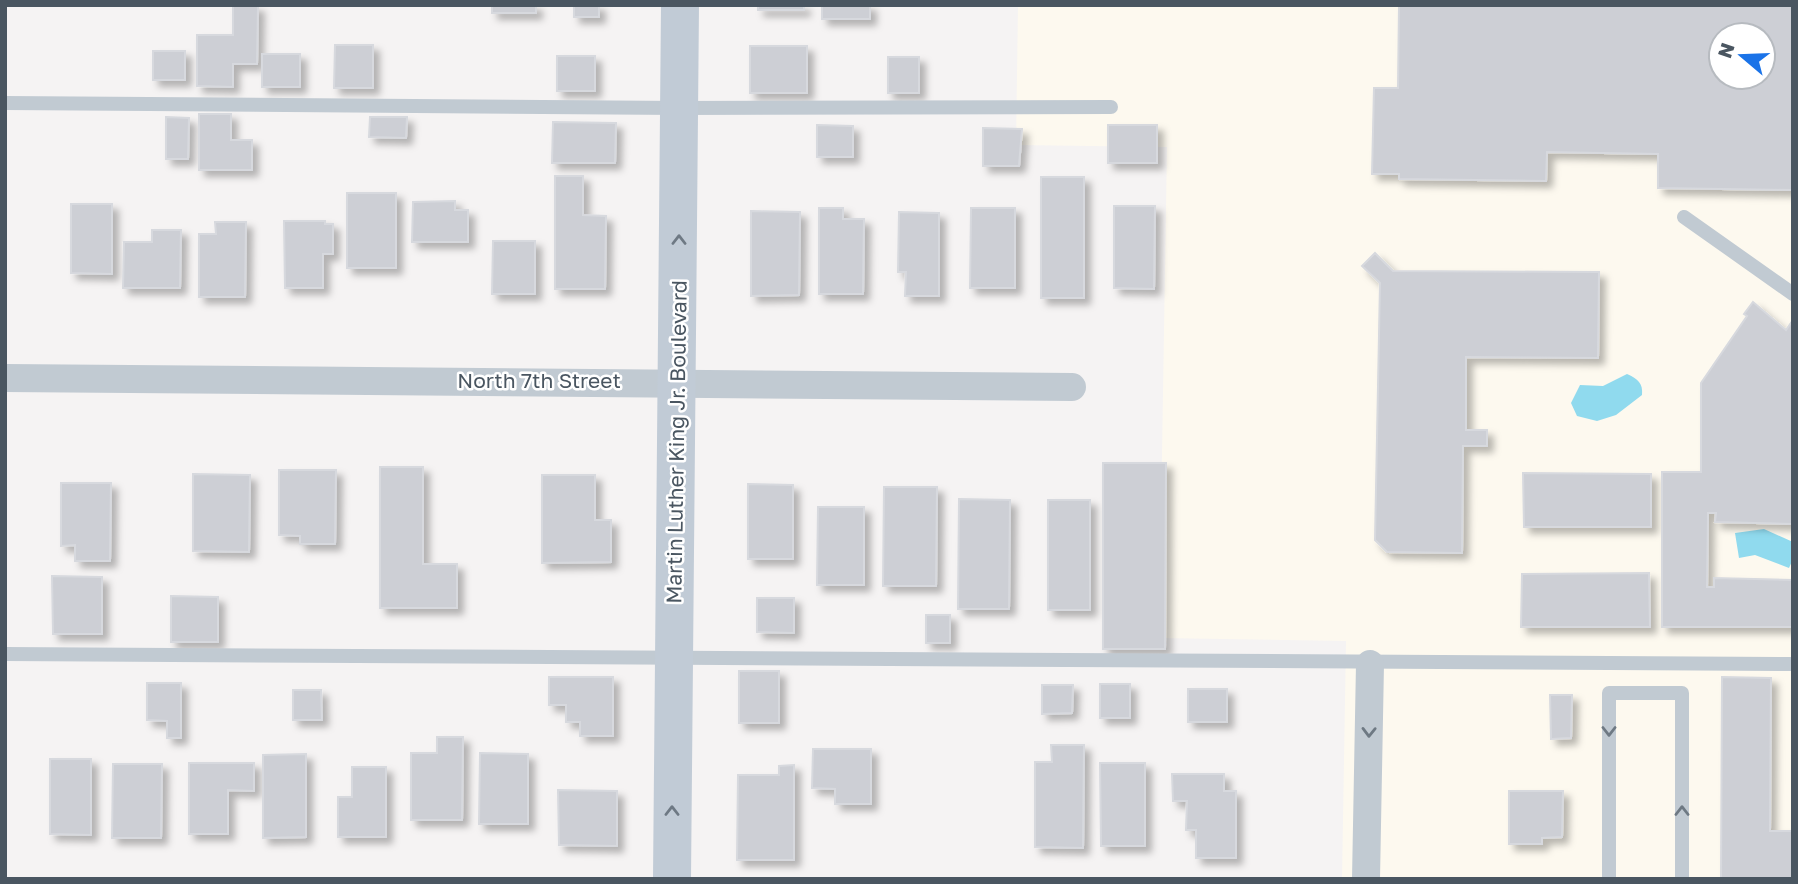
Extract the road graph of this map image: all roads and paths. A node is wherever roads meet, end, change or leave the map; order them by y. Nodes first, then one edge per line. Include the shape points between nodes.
1 (680, 5) edge
2 (5, 103) edge
3 (1111, 107) dead end
4 (681, 108) junction
5 (1684, 217) dead end
6 (1793, 294) edge
7 (5, 378) edge
8 (678, 381) junction
9 (1072, 387) dead end
10 (5, 654) edge
11 (674, 657) junction
12 (1370, 664) junction
13 (1793, 664) edge
14 (672, 879) edge
15 (1366, 879) edge
16 (1609, 879) edge
17 (1682, 879) edge

1 - 4 main road, Martin Luther King Jr. Boulevard
2 - 4 lane
3 - 4 lane
8 -> 4 main road, Martin Luther King Jr. Boulevard
5 - 6 lane
7 - 8 street, North 7th Street
8 - 9 street, North 7th Street
8 - 11 main road, Martin Luther King Jr. Boulevard
10 - 11 lane
11 - 12 lane
14 -> 11 main road, Martin Luther King Jr. Boulevard
12 - 13 lane
12 -> 15 street
17 -> 16 lane via 1682,694 1658,693 1609,693

